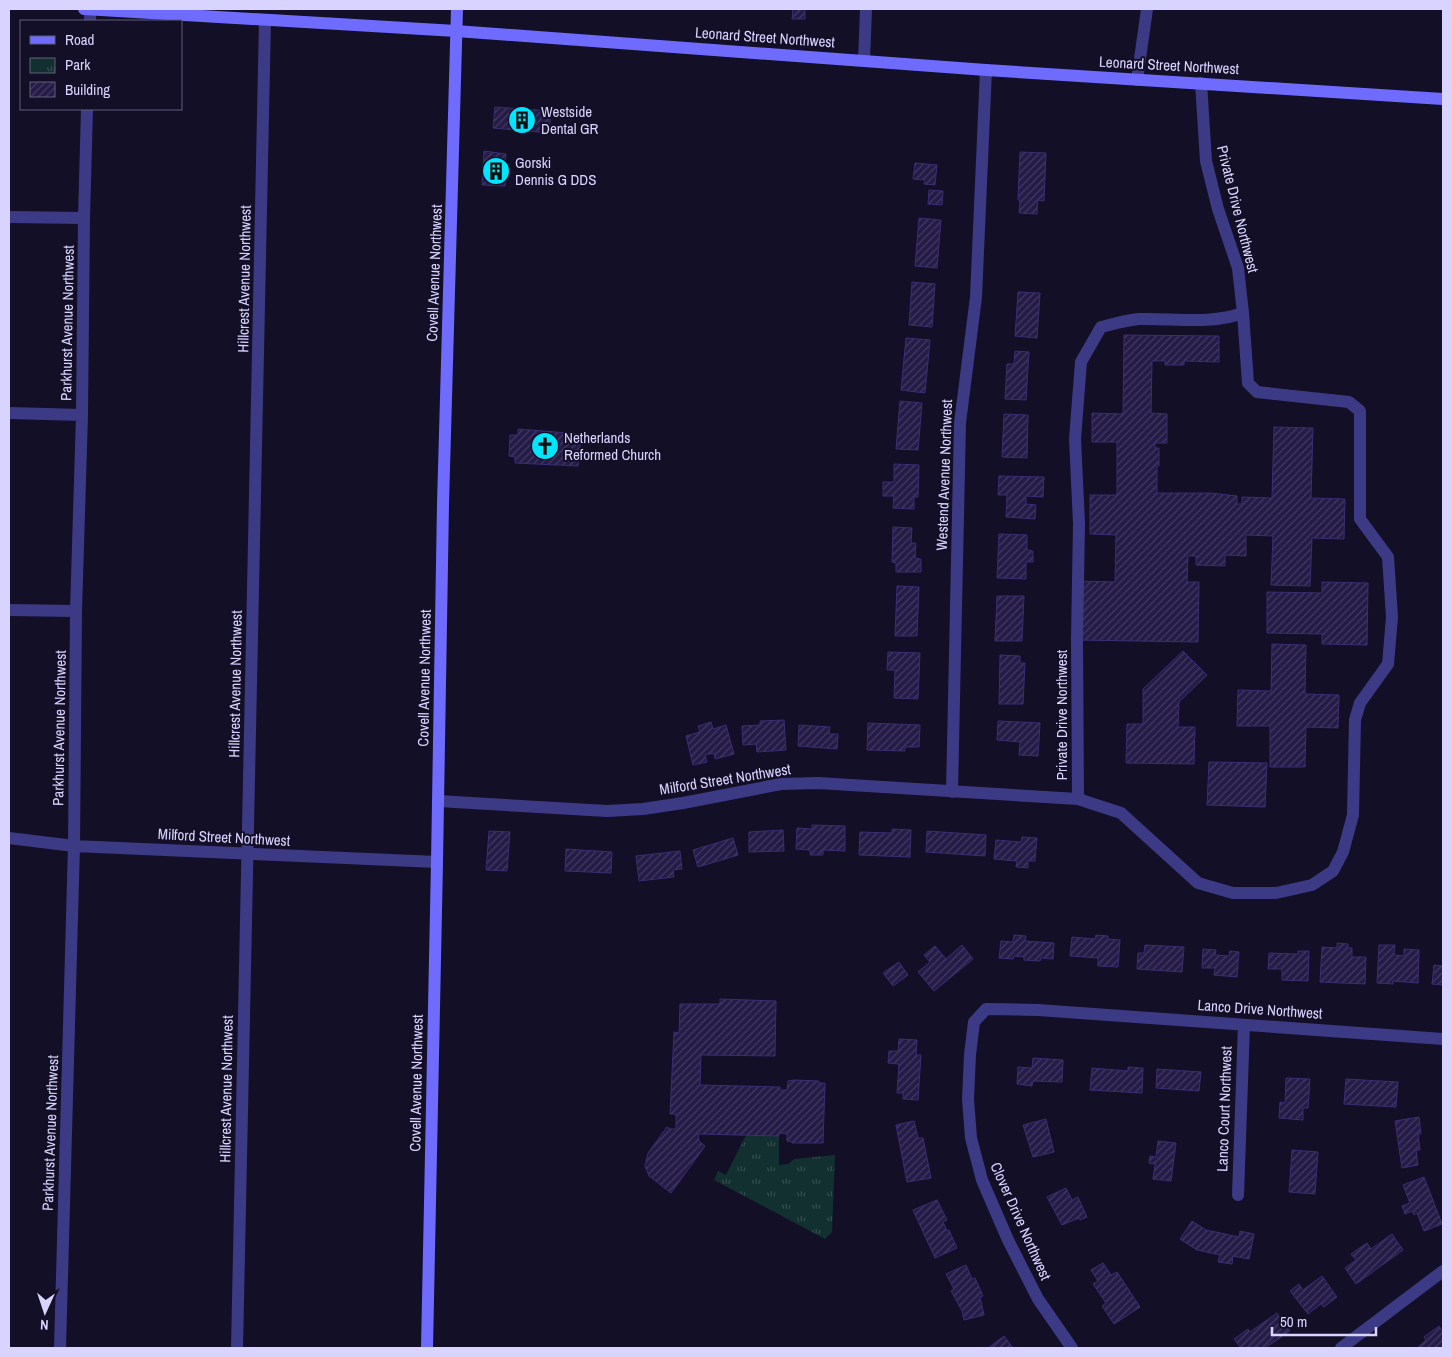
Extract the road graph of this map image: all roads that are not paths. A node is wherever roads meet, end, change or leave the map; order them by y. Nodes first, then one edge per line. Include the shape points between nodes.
1 (84, 9) edge
2 (90, 9) edge
3 (457, 9) edge
4 (866, 9) edge
5 (1147, 9) edge
6 (122, 10) edge
7 (265, 20) junction
8 (456, 31) junction
9 (864, 61) junction
10 (986, 70) junction
11 (1137, 80) junction
12 (1201, 83) junction
13 (1443, 99) edge
14 (87, 110) edge
15 (9, 217) edge
16 (84, 218) junction
17 (1243, 313) junction
18 (9, 413) edge
19 (82, 415) junction
20 (9, 610) edge
21 (76, 611) junction
22 (952, 792) junction
23 (1078, 799) junction
24 (438, 801) junction
25 (9, 838) edge
26 (74, 846) junction
27 (248, 855) junction
28 (438, 862) junction
29 (1074, 1012) joint
30 (1244, 1025) junction
31 (1443, 1039) edge
32 (1238, 1195) dead end
33 (1443, 1271) edge
34 (60, 1348) edge
35 (237, 1348) edge
36 (427, 1348) edge
37 (1072, 1348) edge
38 (1340, 1348) edge

1 - 2 main road, Leonard Street Northwest
2 - 6 main road, Leonard Street Northwest
3 - 8 main road, Covell Avenue Northwest
4 - 9 street
5 - 11 street
6 - 7 main road, Leonard Street Northwest
7 - 8 main road, Leonard Street Northwest
7 - 27 street, Hillcrest Avenue Northwest
8 - 9 main road, Leonard Street Northwest
8 - 24 main road, Covell Avenue Northwest via 442,514
9 - 10 main road, Leonard Street Northwest
10 - 11 main road, Leonard Street Northwest
10 - 22 street, Westend Avenue Northwest via 976,297 960,423
11 - 12 main road, Leonard Street Northwest
12 - 13 main road, Leonard Street Northwest
12 - 17 street, Private Drive Northwest via 1206,161 1238,268
14 - 16 street, Parkhurst Avenue Northwest
15 - 16 street
16 - 19 street, Parkhurst Avenue Northwest
17 - 23 street, Private Drive Northwest via 1231,318 1207,320 1137,319 1101,327 1081,362 1075,439 1079,523
17 - 23 street, Private Drive Northwest via 1248,383 1258,392 1349,402 1360,411 1360,519 1388,557 1392,617 1388,664 1360,703 1355,720 1353,815 1343,852 1333,871 1312,885 1276,893 1233,893 1198,883 1120,813
18 - 19 street
19 - 21 street, Parkhurst Avenue Northwest
20 - 21 street
21 - 26 street, Parkhurst Avenue Northwest
22 - 23 street, Milford Street Northwest
22 - 24 street, Milford Street Northwest via 818,783 781,784 683,804 608,811
24 - 28 main road, Covell Avenue Northwest
25 - 26 street, Milford Street Northwest
26 - 27 street, Milford Street Northwest
26 - 34 street, Parkhurst Avenue Northwest
27 - 28 street, Milford Street Northwest
27 - 35 street, Hillcrest Avenue Northwest
28 - 36 main road, Covell Avenue Northwest
29 - 30 street, Lanco Drive Northwest
29 - 37 street, Clover Drive Northwest via 986,1009 974,1022 968,1099 971,1138 982,1180 1038,1299
30 - 31 street, Lanco Drive Northwest
30 - 32 street, Lanco Court Northwest
33 - 38 street

